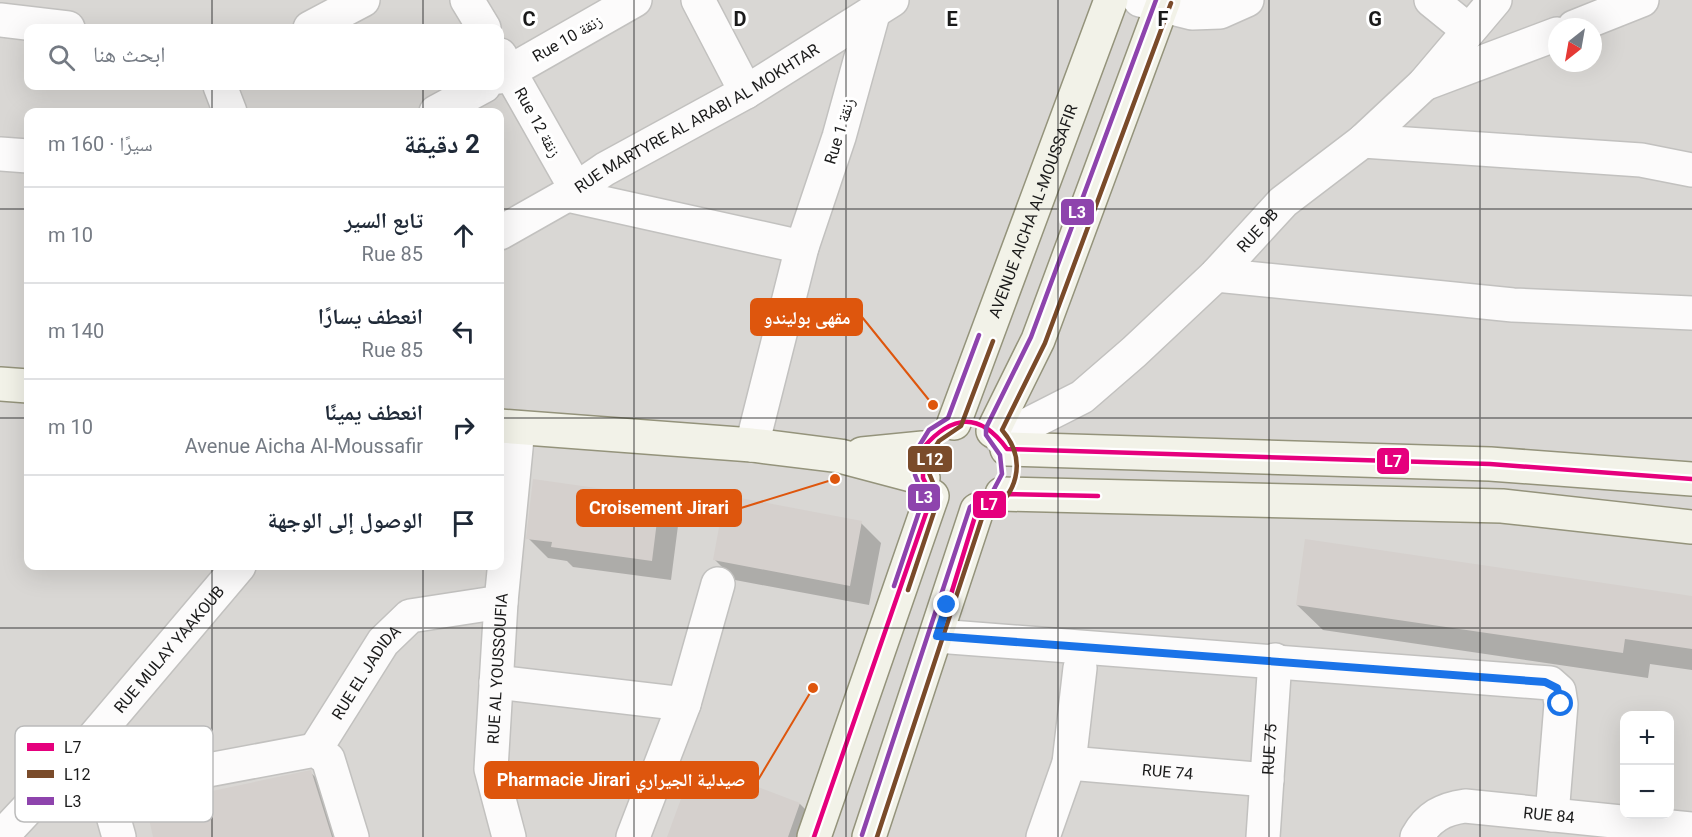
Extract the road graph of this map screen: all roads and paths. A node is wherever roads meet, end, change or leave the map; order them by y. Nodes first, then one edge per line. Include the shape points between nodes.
1 (363, 0) edge
2 (467, 0) edge
3 (635, 0) edge
4 (698, 0) edge
5 (1111, 0) edge
6 (1247, 0) edge
7 (1431, 0) edge
8 (1495, 0) edge
9 (1642, 0) edge
10 (1155, 2) edge
11 (882, 7) edge
12 (1597, 18) edge
13 (0, 20) edge
14 (34, 24) edge
15 (318, 24) edge
16 (482, 24) edge
17 (1468, 30) junction
18 (1548, 37) edge
19 (504, 69) edge
20 (504, 82) edge
21 (1424, 84) junction
22 (221, 90) edge
23 (470, 90) edge
24 (746, 92) junction
25 (228, 108) edge
26 (442, 108) edge
27 (1364, 141) junction
28 (0, 154) edge
29 (24, 156) edge
30 (1692, 170) edge
31 (571, 192) junction
32 (504, 231) edge
33 (802, 247) junction
34 (1216, 275) junction
35 (1692, 313) edge
36 (0, 384) edge
37 (24, 386) edge
38 (954, 423) junction
39 (509, 427) edge
40 (1000, 439) junction
41 (753, 445) junction
42 (926, 474) junction
43 (1692, 478) edge
44 (989, 502) junction
45 (1692, 527) edge
46 (504, 536) edge
47 (236, 570) edge
48 (502, 570) edge
49 (718, 584) dead end
50 (501, 602) junction
51 (937, 636) junction
52 (1275, 660) junction
53 (1080, 668) dead end
54 (496, 682) junction
55 (684, 704) junction
56 (104, 726) edge
57 (322, 755) junction
58 (1069, 763) junction
59 (213, 772) edge
60 (1267, 780) junction
61 (1552, 815) junction
62 (15, 822) edge
63 (115, 822) edge
64 (1692, 829) edge
65 (1, 837) edge
66 (119, 837) edge
67 (352, 837) edge
68 (509, 837) edge
69 (633, 837) edge
70 (814, 837) edge
71 (869, 837) edge
72 (1043, 837) edge
73 (1263, 837) edge
74 (1417, 837) edge

1 - 15 street
2 - 16 street
3 - 19 street, Rue 10 زنقة
4 - 24 street
5 - 38 street, AVENUE AICHA AL-MOUSSAFIR
6 - 10 street via 1220,12 1192,13
7 - 17 street
8 - 17 street, RUE 9B
9 - 12 street
10 - 40 street
11 - 24 street, RUE MARTYRE AL ARABI AL MOKHTAR
11 - 33 street, Rue 1 زنقة
13 - 14 street
17 - 21 street, RUE 9B
18 - 21 street
20 - 31 street, Rue 12 زنقة
21 - 27 street, RUE 9B
22 - 25 street
23 - 26 street, Rue 10 زنقة
24 - 31 street, RUE MARTYRE AL ARABI AL MOKHTAR via 605,169
27 - 30 street via 1641,160
27 - 34 street, RUE 9B via 1283,201
28 - 29 street
31 - 32 street, RUE MARTYRE AL ARABI AL MOKHTAR
31 - 33 street
33 - 41 street, Rue 1 زنقة
34 - 35 street via 1513,305
34 - 40 street, RUE 9B via 1082,397
36 - 37 street
38 - 40 street via 975,422
38 - 42 street via 936,432
39 - 41 street
39 - 46 street, RUE AL YOUSSOUFIA
40 - 43 street
40 - 44 street via 1010,477
41 - 42 street via 840,456
42 - 44 street via 948,507
42 - 70 street
44 - 45 street via 1502,506
44 - 51 street
47 - 56 street, RUE MULAY YAAKOUB
48 - 50 street, RUE AL YOUSSOUFIA
49 - 55 street
50 - 54 street, RUE AL YOUSSOUFIA
50 - 57 street, RUE EL JADIDA via 410,616 383,642
51 - 52 street
51 - 71 street
52 - 60 street, RUE 75
52 - 61 street via 1554,685 1559,691 1561,726
53 - 58 street
54 - 55 street
54 - 68 street, RUE AL YOUSSOUFIA via 491,769
55 - 69 street
57 - 59 street
57 - 67 street
58 - 60 street, RUE 74
58 - 72 street
60 - 73 street, RUE 75
61 - 64 street, RUE 84
61 - 74 street, RUE 84 via 1451,808 1433,816
62 - 65 street, RUE MULAY YAAKOUB
63 - 66 street

